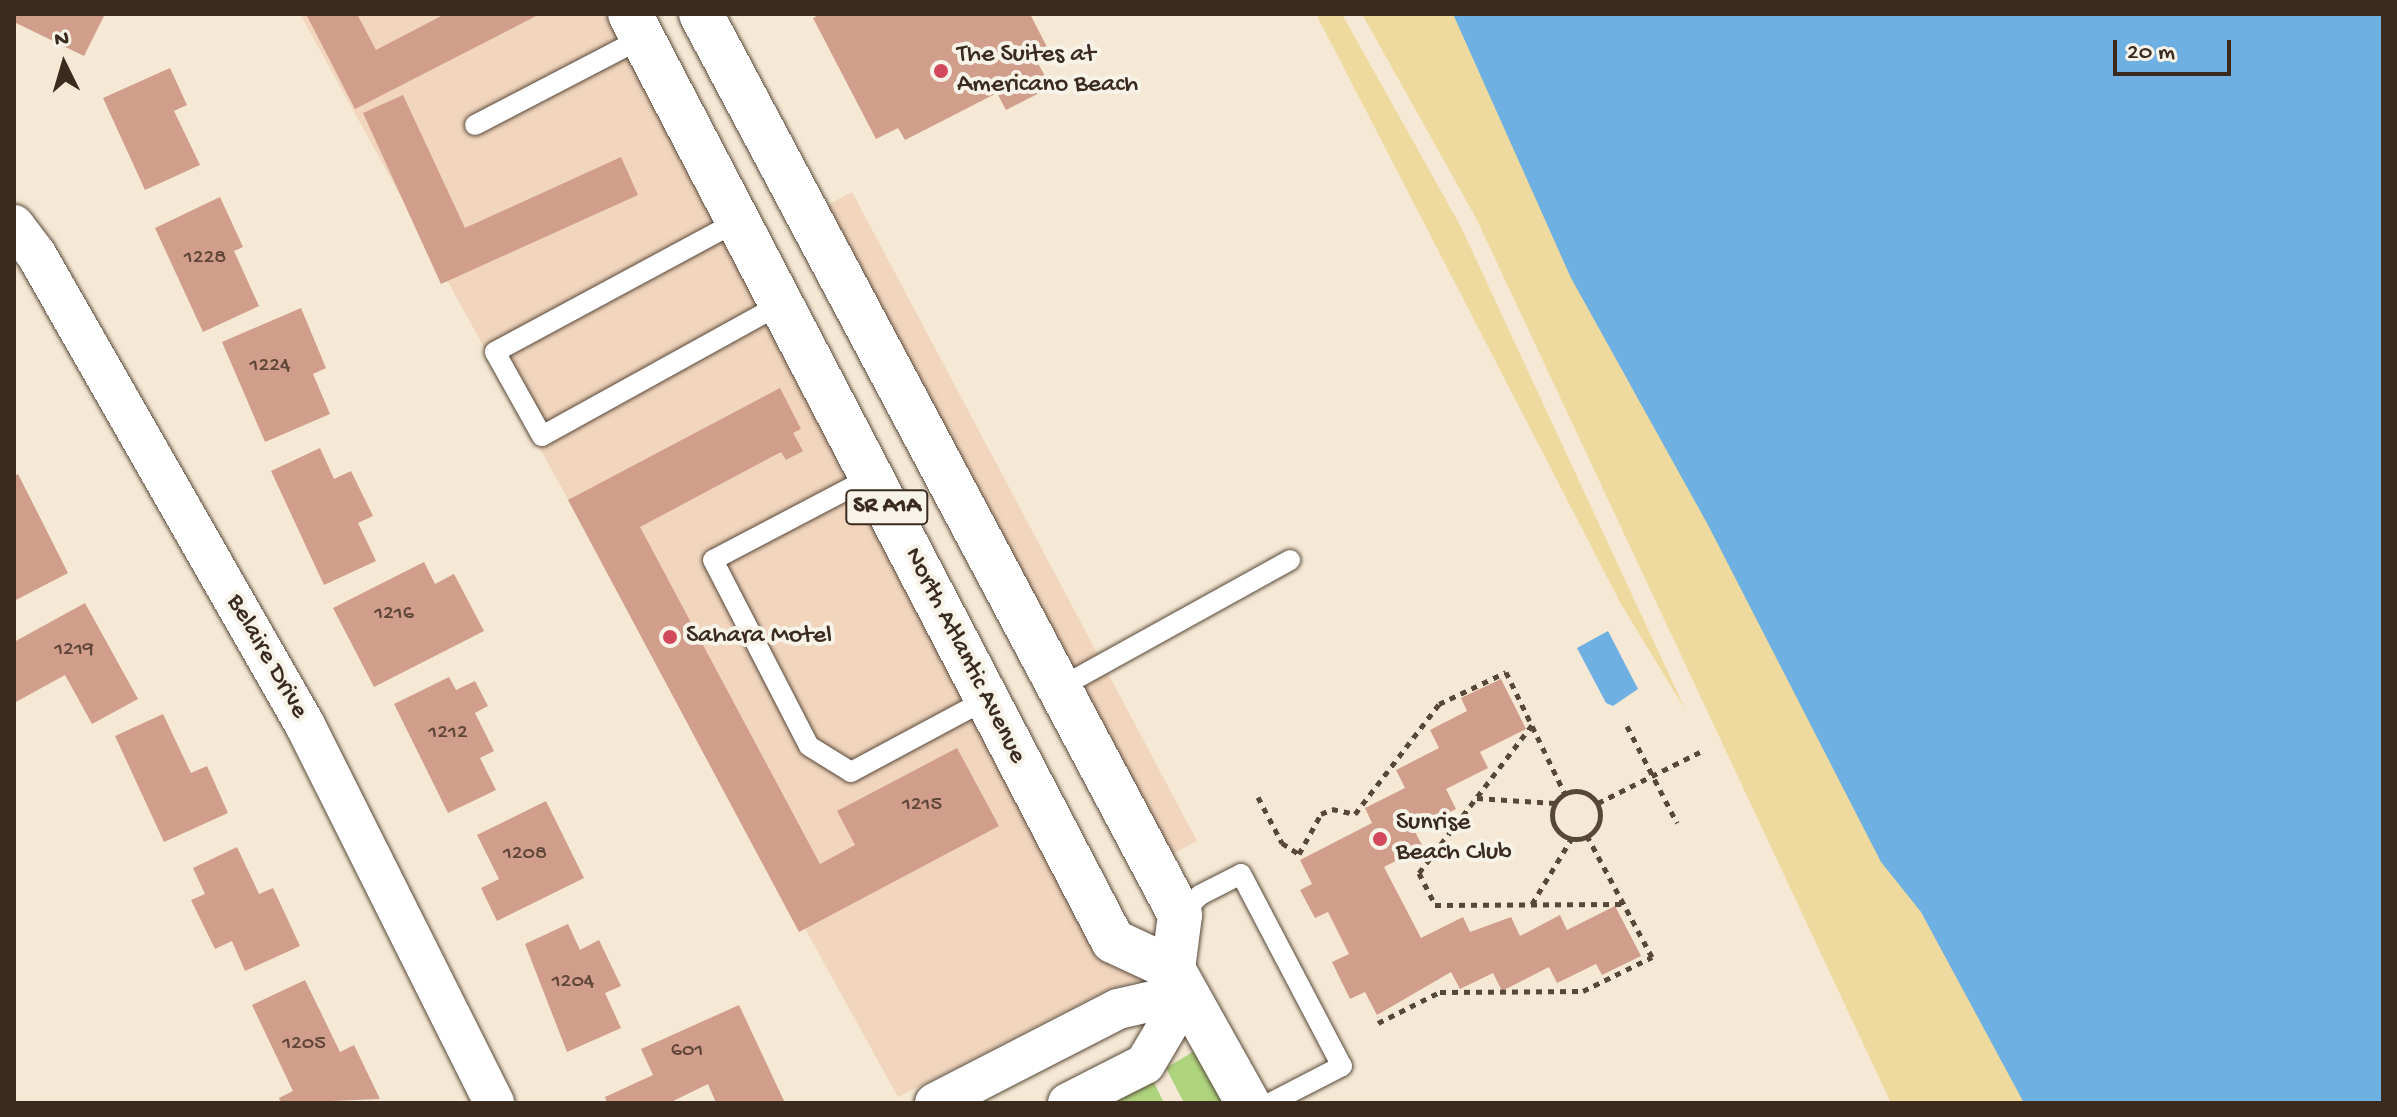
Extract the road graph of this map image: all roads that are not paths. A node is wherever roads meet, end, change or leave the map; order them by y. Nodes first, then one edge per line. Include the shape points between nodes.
1 (701, 14) edge
2 (636, 26) edge
3 (475, 125) dead end
4 (738, 221) junction
5 (14, 225) edge
6 (781, 304) junction
7 (871, 477) junction
8 (1290, 560) dead end
9 (1061, 687) junction
10 (987, 699) junction
11 (1180, 915) junction
12 (1180, 981) junction
13 (494, 1103) edge
14 (935, 1103) edge
15 (1068, 1103) edge
16 (1248, 1103) edge
17 (1270, 1103) edge

1 - 9 main road, SR A1A via 929,451
2 - 3 lane
2 - 4 main road, North Atlantic Avenue / SR A1A
4 - 6 main road, North Atlantic Avenue / SR A1A
4 - 6 lane via 495,352 542,436
5 - 13 street, Belaire Drive via 36,254 305,725
6 - 7 main road, North Atlantic Avenue / SR A1A
7 - 10 main road, North Atlantic Avenue / SR A1A
7 - 10 lane via 713,560 802,733 809,746 851,772
8 - 9 lane
9 - 11 main road, SR A1A
10 - 12 main road, North Atlantic Avenue / SR A1A via 1113,941
11 - 12 main road
11 - 17 lane via 1200,895 1241,874 1342,1066
12 - 14 street
12 - 15 street via 1145,1064
12 - 16 main road

